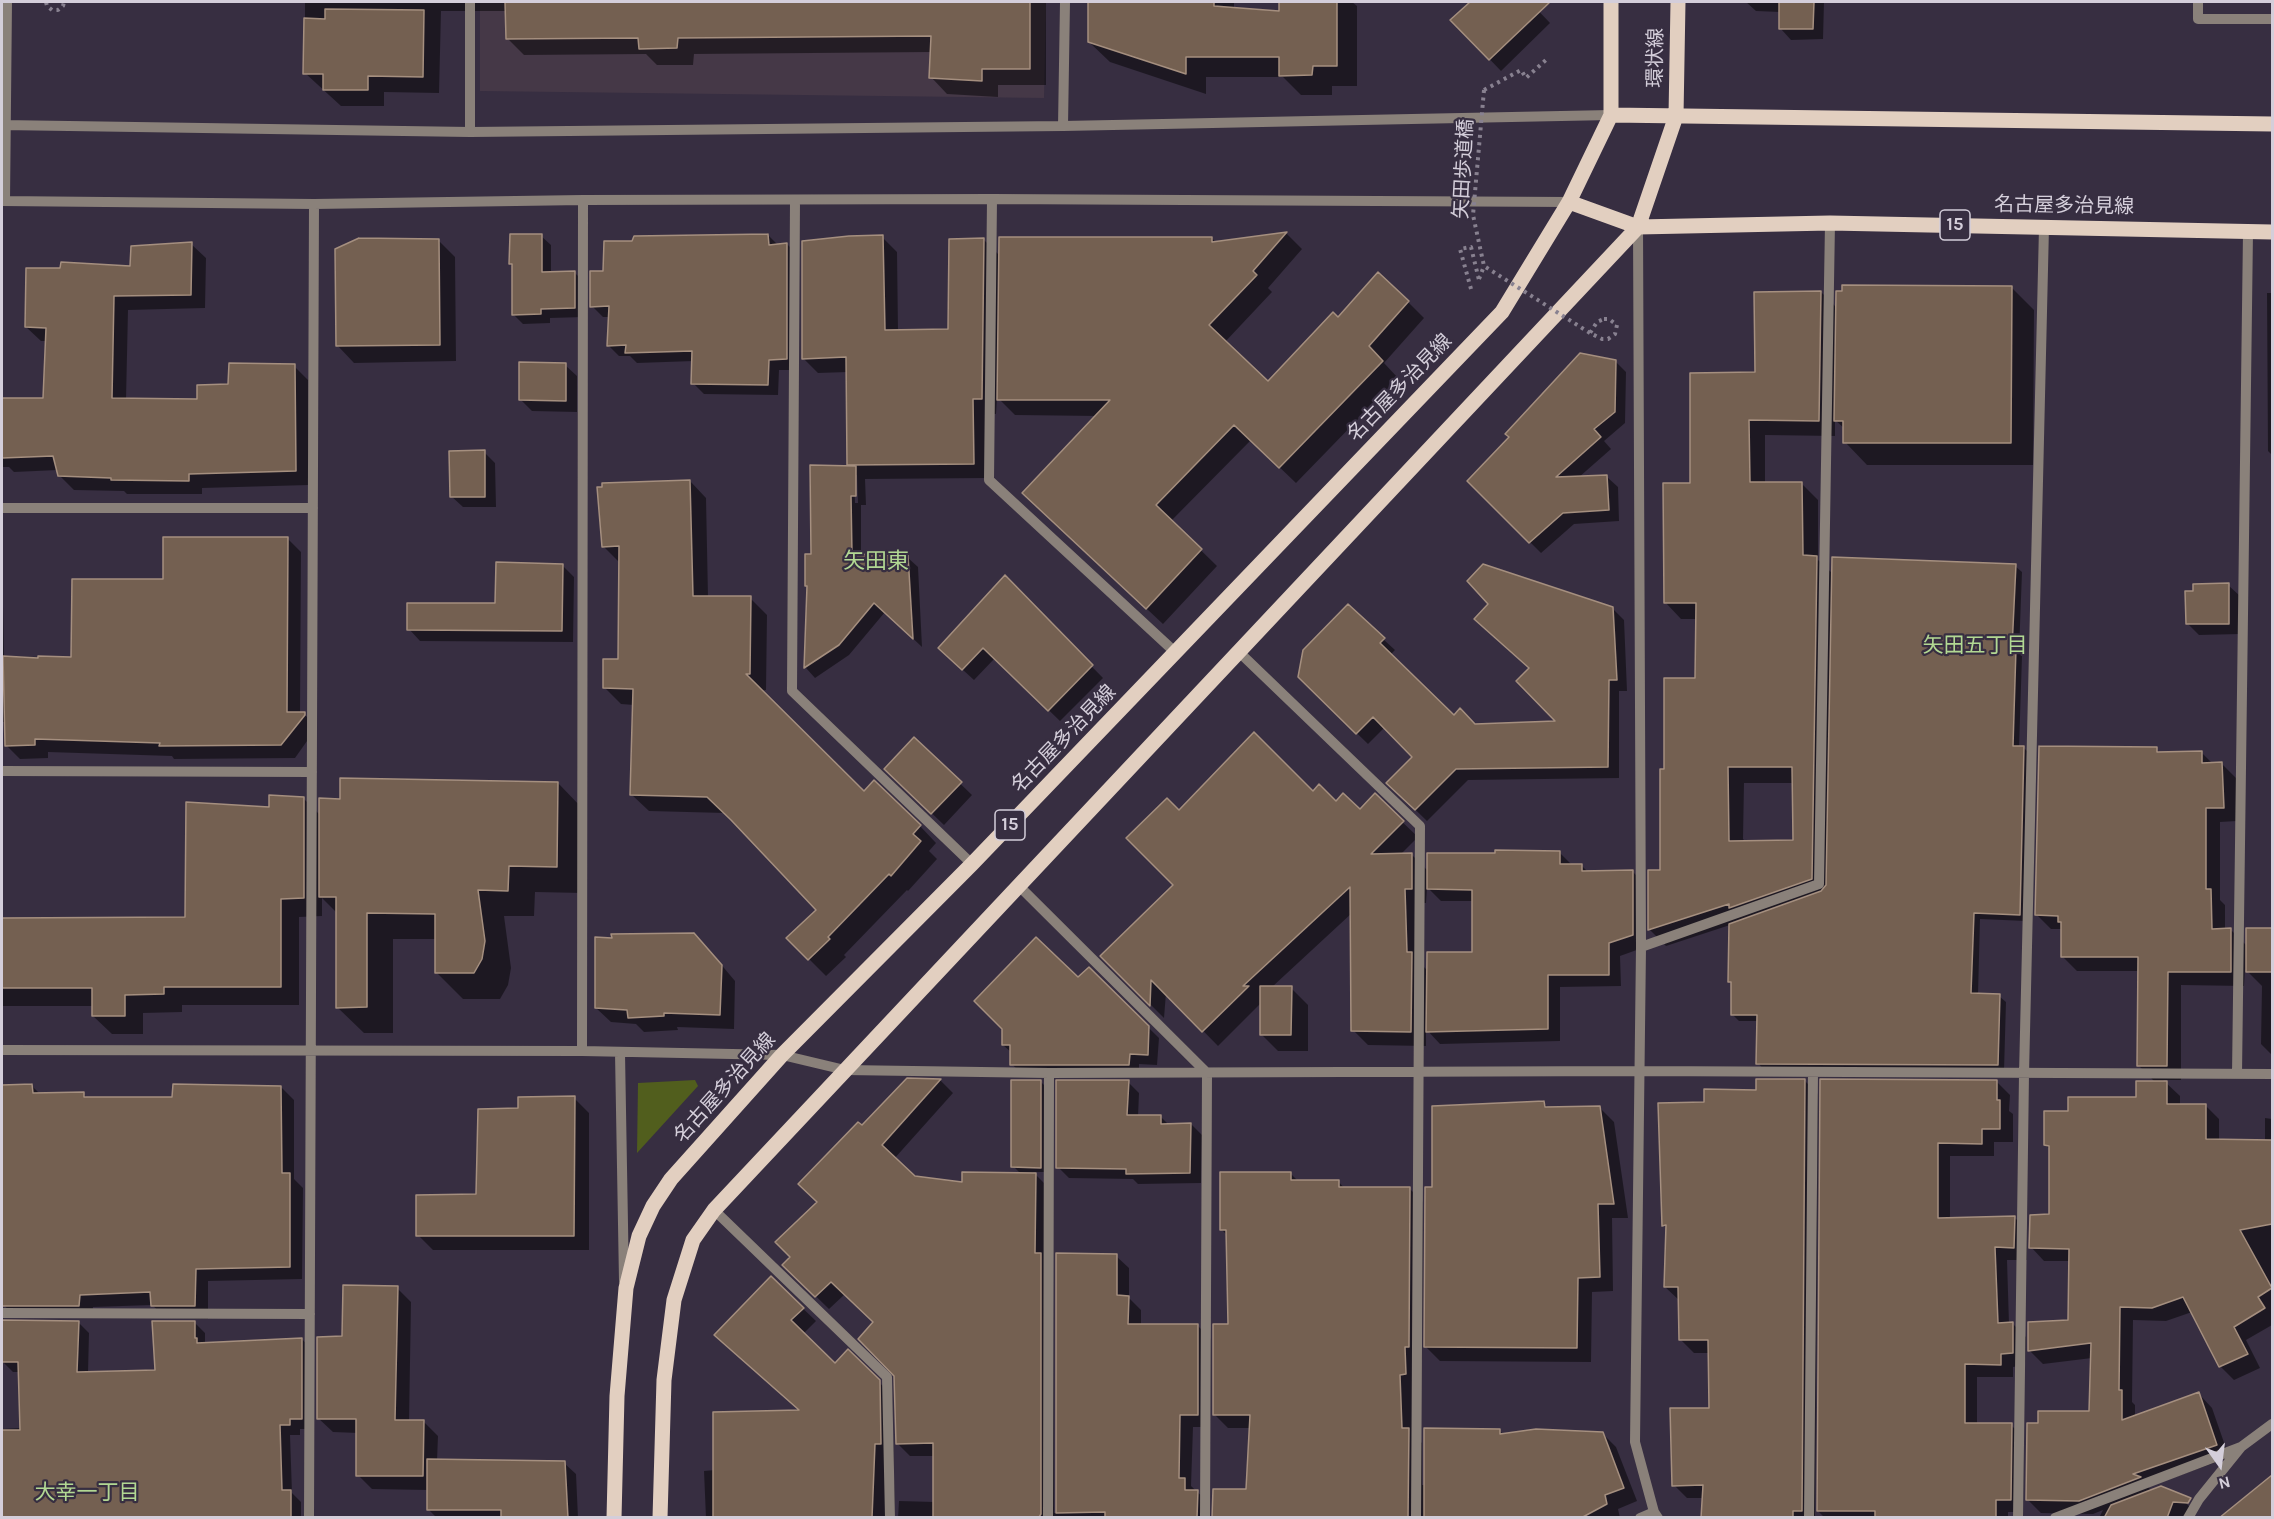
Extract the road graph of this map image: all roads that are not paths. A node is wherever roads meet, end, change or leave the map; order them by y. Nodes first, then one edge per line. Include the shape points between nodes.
1 (7, 2) edge
2 (470, 2) edge
3 (1065, 2) edge
4 (1611, 2) edge
5 (1678, 2) edge
6 (2198, 2) edge
7 (2272, 19) edge
8 (1611, 116) junction
9 (1676, 116) junction
10 (2272, 124) edge
11 (4, 125) edge
12 (1062, 126) junction
13 (470, 132) junction
14 (992, 199) junction
15 (583, 200) junction
16 (795, 200) junction
17 (3, 201) edge
18 (1569, 202) junction
19 (314, 204) junction
20 (1830, 223) junction
21 (1638, 227) junction
22 (2044, 227) junction
23 (2248, 232) junction
24 (2272, 232) edge
25 (2, 508) edge
26 (313, 508) junction
27 (1239, 652) junction
28 (1176, 653) junction
29 (2, 771) edge
30 (312, 772) junction
31 (972, 864) junction
32 (1019, 886) junction
33 (1641, 947) junction
34 (2, 1050) edge
35 (312, 1051) junction
36 (582, 1051) junction
37 (620, 1053) junction
38 (782, 1055) junction
39 (845, 1070) junction
40 (1638, 1071) junction
41 (1813, 1072) junction
42 (1049, 1073) junction
43 (1207, 1073) junction
44 (1418, 1073) junction
45 (2024, 1074) junction
46 (2237, 1074) junction
47 (2272, 1074) edge
48 (714, 1210) junction
49 (624, 1311) junction
50 (2, 1313) edge
51 (310, 1314) junction
52 (2272, 1424) edge
53 (2241, 1448) junction
54 (1656, 1515) edge
55 (309, 1518) edge
56 (614, 1518) edge
57 (660, 1518) edge
58 (890, 1518) edge
59 (1048, 1518) edge
60 (1205, 1518) edge
61 (1416, 1518) edge
62 (1640, 1518) edge
63 (1809, 1518) edge
64 (2018, 1518) edge
65 (2055, 1518) edge
66 (2187, 1518) edge

1 - 11 street
2 - 13 street
3 - 12 street
4 - 8 main road
5 - 9 main road, 環状線
6 - 7 street via 2198,19
8 - 9 main road
8 - 12 street
8 - 18 main road, 名古屋多治見線 / 15
9 - 10 main road
9 - 21 main road, 15
11 - 13 street
11 - 17 street
12 - 13 street
14 - 16 street
14 - 18 street
14 - 28 street via 989,480
15 - 16 street
15 - 19 street
15 - 36 street
16 - 31 street via 792,692
17 - 19 street
18 - 21 main road, 15
18 - 28 main road, 名古屋多治見線 / 15 via 1502,312
19 - 26 street
20 - 21 main road, 名古屋多治見線 / 15
20 - 22 main road, 名古屋多治見線 / 15
20 - 33 street via 1819,884
21 - 27 main road, 15
21 - 33 street
22 - 23 main road, 名古屋多治見線 / 15
22 - 45 street
23 - 24 main road, 名古屋多治見線 / 15
23 - 46 street
25 - 26 street
26 - 30 street
27 - 32 main road, 15
27 - 44 street via 1420,826
28 - 31 main road, 名古屋多治見線 / 15
29 - 30 street
30 - 35 street
31 - 38 main road, 名古屋多治見線 / 15
32 - 39 main road, 15
32 - 43 street
33 - 40 street
34 - 35 street
35 - 36 street
35 - 51 street
36 - 37 street
37 - 38 street
37 - 49 street
38 - 39 street
38 - 49 main road, 名古屋多治見線 / 15 via 671,1179 653,1206 639,1236
39 - 42 street
39 - 48 main road, 15
40 - 41 street
40 - 44 street
40 - 54 street via 1635,1442
41 - 45 street
41 - 63 street
42 - 43 street
42 - 59 street
43 - 44 street
43 - 60 street
44 - 61 street
45 - 46 street
45 - 64 street
46 - 47 street
48 - 57 main road, 15 via 693,1240 674,1300 664,1380
48 - 58 street via 887,1377
49 - 56 main road, 名古屋多治見線 / 15
50 - 51 street
51 - 55 street
52 - 53 street
53 - 65 street
53 - 66 street
54 - 62 street

